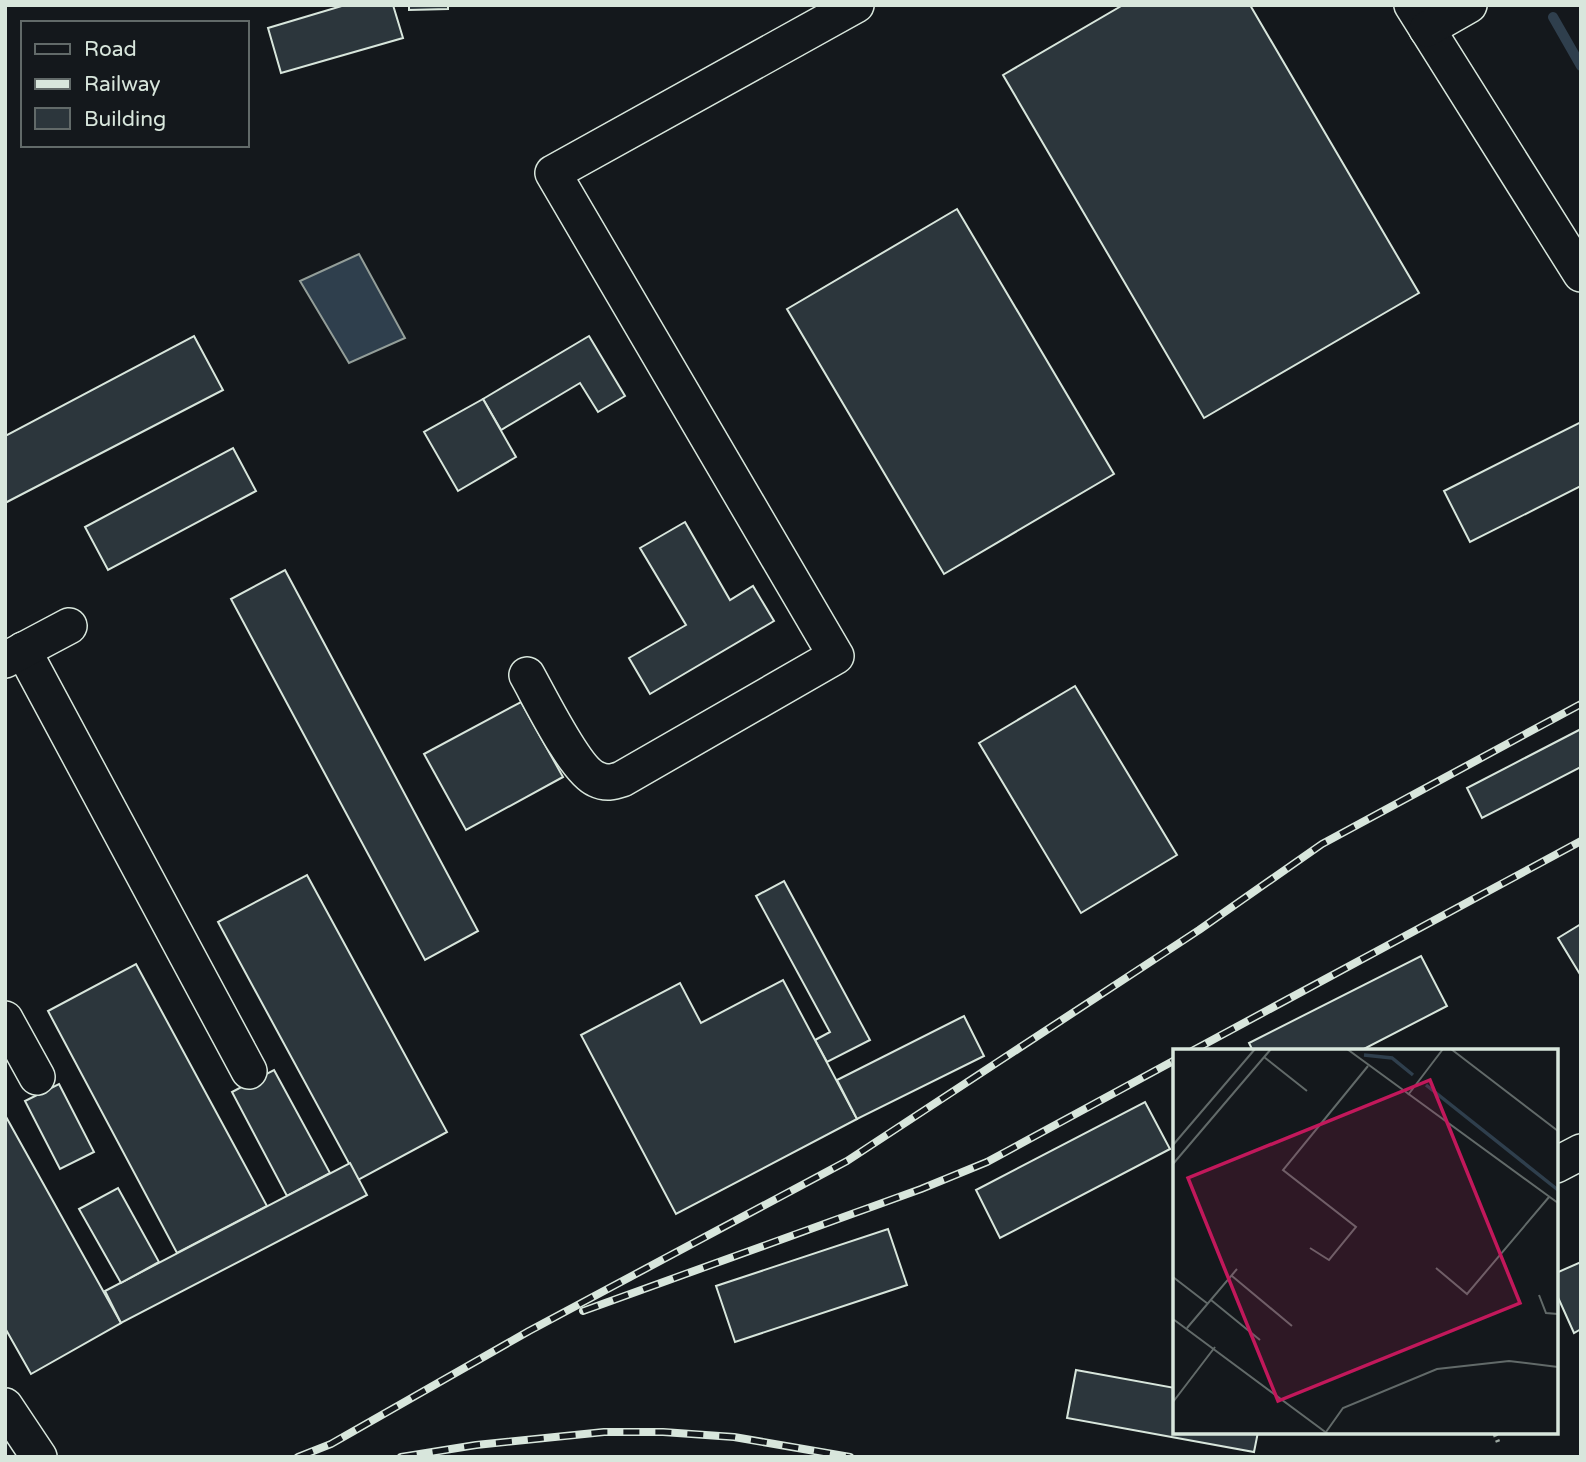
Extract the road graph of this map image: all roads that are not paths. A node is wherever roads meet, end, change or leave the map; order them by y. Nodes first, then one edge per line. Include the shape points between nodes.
1 (856, 5) edge
2 (1469, 5) edge
3 (1420, 17) edge
4 (1581, 274) edge
5 (69, 626) dead end
6 (14, 655) edge
7 (527, 675) dead end
8 (5, 1019) edge
9 (249, 1071) dead end
10 (37, 1077) dead end
11 (1581, 1153) edge
12 (1558, 1164) edge
13 (5, 1406) edge
14 (39, 1457) edge

1 - 7 street via 553,173 836,656 609,783 580,767
2 - 3 street
3 - 4 street
5 - 6 street
6 - 9 street
8 - 10 street
11 - 12 street
13 - 14 street

